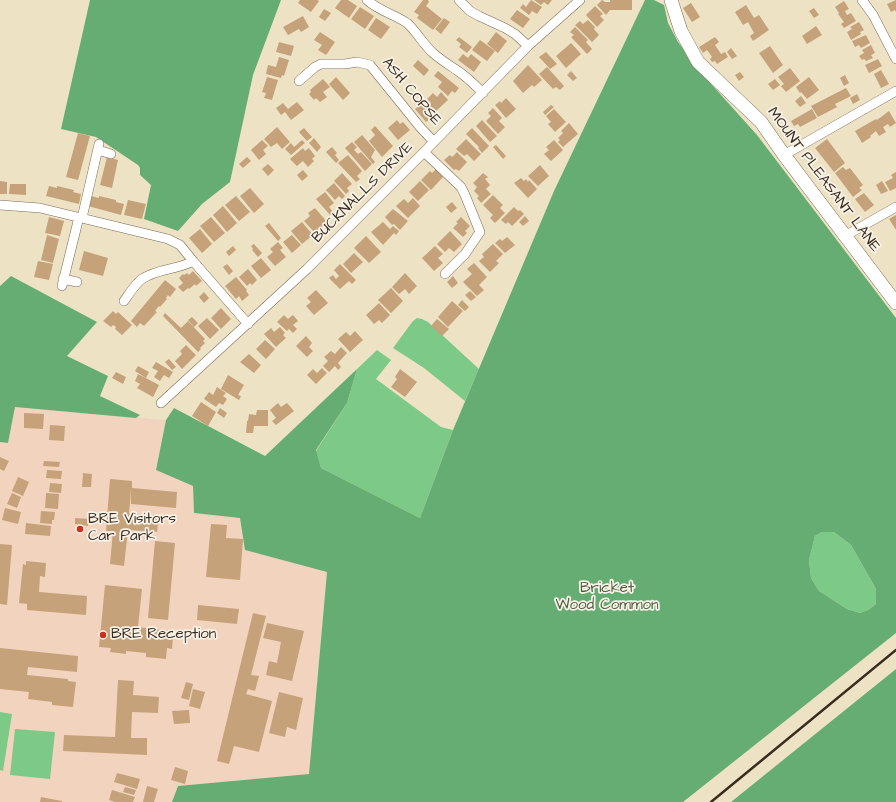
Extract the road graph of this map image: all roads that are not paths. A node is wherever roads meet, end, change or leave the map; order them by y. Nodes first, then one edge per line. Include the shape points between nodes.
1 (367, 0) edge
2 (459, 0) edge
3 (580, 0) edge
4 (671, 0) edge
5 (862, 0) edge
6 (528, 46) junction
7 (896, 59) edge
8 (299, 81) dead end
9 (896, 91) edge
10 (483, 93) junction
11 (434, 142) junction
12 (424, 152) junction
13 (111, 154) dead end
14 (784, 155) junction
15 (0, 205) edge
16 (896, 206) edge
17 (80, 218) junction
18 (845, 236) junction
19 (193, 261) junction
20 (445, 274) dead end
21 (77, 282) dead end
22 (124, 301) dead end
23 (896, 303) edge
24 (248, 324) junction
25 (161, 403) dead end

1 - 10 street via 406,23 442,62
2 - 6 street via 474,13 515,34
3 - 6 street, BUCKNALLS DRIVE
4 - 14 street, MOUNT PLEASANT LANE via 681,31 698,62 761,122
5 - 7 street via 873,15
6 - 10 street, BUCKNALLS DRIVE
8 - 11 street, ASH COPSE via 321,64 370,64
9 - 14 street
10 - 11 street, BUCKNALLS DRIVE
11 - 12 street, BUCKNALLS DRIVE
12 - 20 street via 461,187 480,232 465,254
12 - 24 street, BUCKNALLS DRIVE
13 - 17 street via 99,147
14 - 18 street, MOUNT PLEASANT LANE
15 - 17 street via 29,207
16 - 18 street
17 - 19 street via 174,241
17 - 21 street via 63,282
18 - 23 street, MOUNT PLEASANT LANE
19 - 22 street via 141,280
19 - 24 street
24 - 25 street, BUCKNALLS DRIVE

